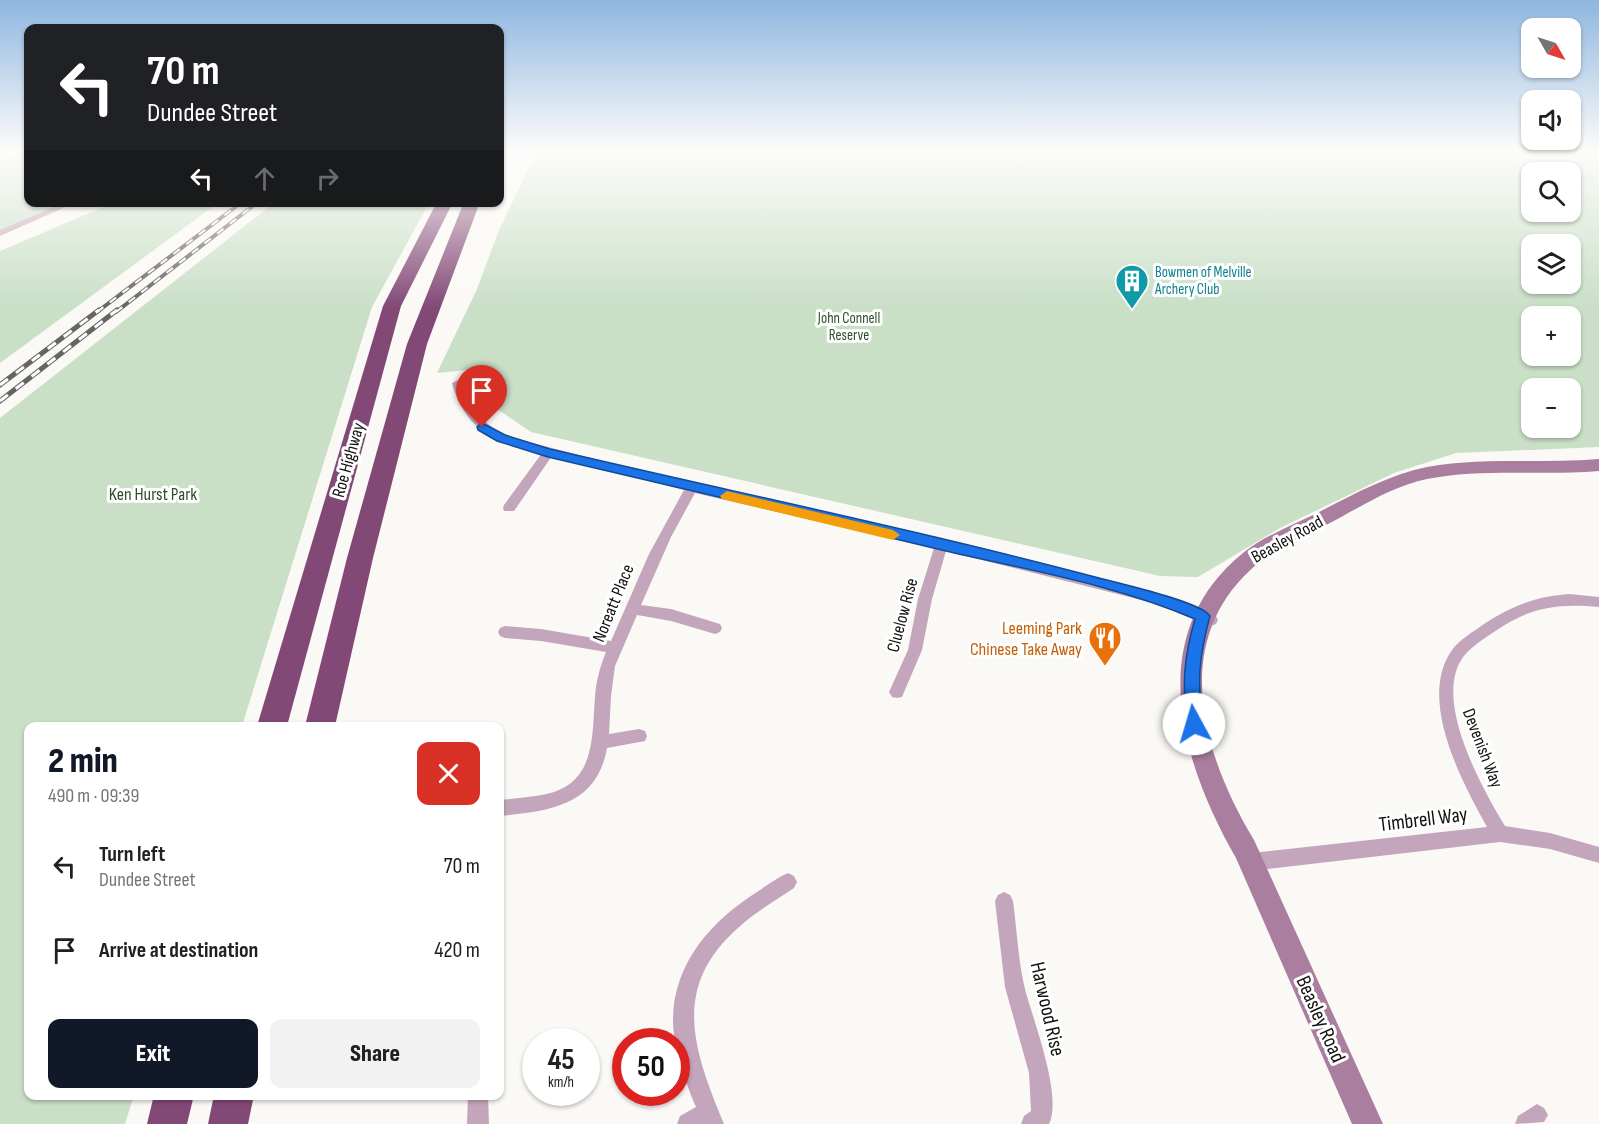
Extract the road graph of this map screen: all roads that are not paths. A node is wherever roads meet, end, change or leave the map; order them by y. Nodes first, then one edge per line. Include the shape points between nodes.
1 (61, 207) edge
2 (442, 207) edge
3 (470, 207) edge
4 (0, 233) edge
5 (458, 383) dead end
6 (548, 453) junction
7 (1599, 465) edge
8 (1599, 471) edge
9 (692, 488) junction
10 (509, 508) dead end
11 (941, 546) junction
12 (1599, 602) edge
13 (632, 609) junction
14 (1208, 619) junction
15 (716, 628) dead end
16 (505, 632) dead end
17 (615, 648) junction
18 (897, 692) dead end
19 (273, 722) edge
20 (321, 722) edge
21 (639, 736) dead end
22 (601, 742) junction
23 (504, 808) edge
24 (1500, 834) junction
25 (1599, 855) edge
26 (1248, 856) junction
27 (788, 882) dead end
28 (1005, 901) dead end
29 (173, 1100) edge
30 (233, 1100) edge
31 (478, 1100) edge
32 (710, 1118) edge
33 (167, 1124) edge
34 (228, 1124) edge
35 (478, 1124) edge
36 (687, 1124) edge
37 (1032, 1124) edge
38 (1368, 1124) edge

1 - 4 street
2 - 19 highway, Roe Highway via 392,306
3 - 20 highway, Roe Highway via 417,344
5 - 6 street via 462,399 482,427 501,438
6 - 9 street
6 - 10 street
7 - 14 main road, Beasley Road via 1451,469 1403,479 1251,558 1219,588
8 - 14 main road, Beasley Road via 1436,477 1410,485 1274,554 1247,573
9 - 11 street
9 - 13 street, Noreatt Place via 654,553
11 - 14 street via 1138,593
11 - 18 street, Cluelow Rise via 915,650
12 - 24 street, Devenish Way via 1551,599 1517,609 1463,646 1453,662 1446,684 1447,710 1461,751
13 - 15 street
13 - 17 street, Noreatt Place
14 - 26 main road, Beasley Road via 1202,694 1209,739
16 - 17 street
17 - 22 street, Noreatt Place via 602,696
21 - 22 street
22 - 23 street, Noreatt Place via 596,765 584,782 564,795 534,805
24 - 25 street, Timbrell Way via 1562,843
24 - 26 street, Timbrell Way
26 - 38 main road, Beasley Road
27 - 32 street via 726,926 711,942 696,964 685,992 681,1021 686,1055
28 - 37 street, Harwood Rise via 1015,987 1039,1074 1042,1116
29 - 33 highway
30 - 34 highway
31 - 35 street
32 - 36 street

